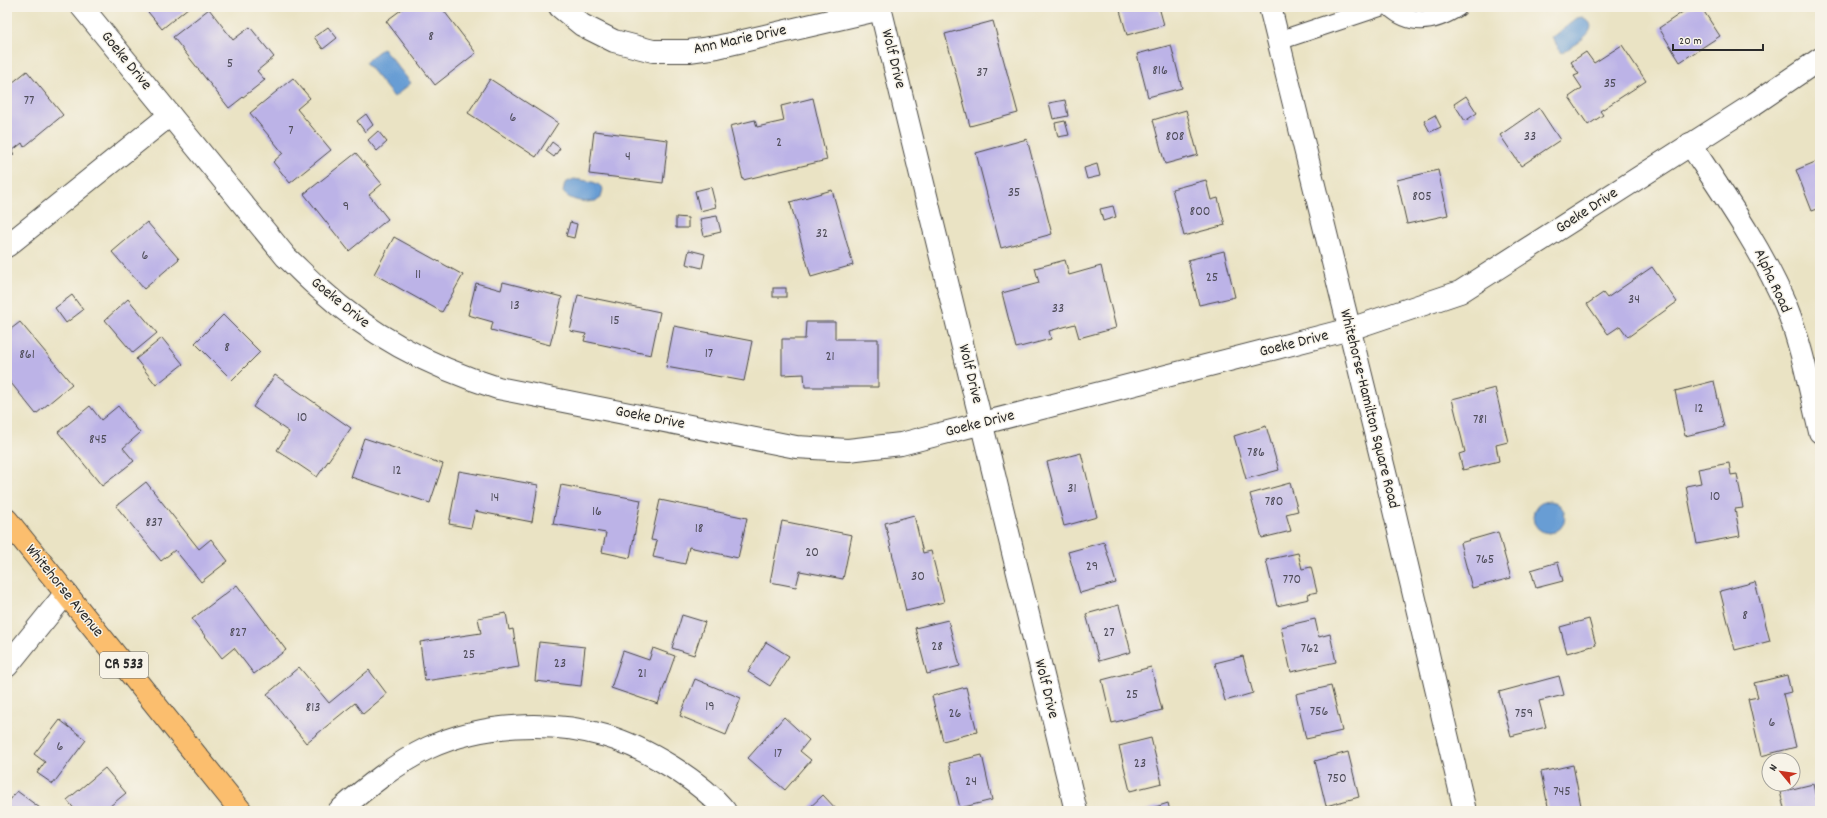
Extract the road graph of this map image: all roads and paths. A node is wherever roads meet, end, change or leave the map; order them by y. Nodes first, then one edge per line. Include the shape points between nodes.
1 (82, 7) edge
2 (560, 7) edge
3 (1270, 7) edge
4 (1380, 7) edge
5 (1390, 7) edge
6 (1458, 7) edge
7 (881, 8) edge
8 (1278, 41) junction
9 (1820, 59) edge
10 (170, 115) junction
11 (1690, 144) junction
12 (7, 246) edge
13 (1350, 329) junction
14 (982, 424) junction
15 (1820, 432) edge
16 (7, 520) edge
17 (66, 593) junction
18 (7, 666) edge
19 (241, 811) edge
20 (339, 811) edge
21 (725, 811) edge
22 (1076, 811) edge
23 (1465, 811) edge

1 - 10 street, Goeke Drive
2 - 7 street, Ann Marie Drive via 582,25 614,41 653,51 689,51 717,47
3 - 8 street, Whitehorse-Hamilton Square Road
4 - 8 lane
5 - 6 lane via 1396,13 1428,21
7 - 14 street, Wolf Drive
8 - 13 street, Whitehorse-Hamilton Square Road
9 - 11 street, Goeke Drive
10 - 12 street
10 - 14 street, Goeke Drive via 286,257 322,291 369,327 419,357 473,380 498,388 796,447 848,450 901,444
11 - 13 street, Goeke Drive via 1460,292
11 - 15 street, Alpha Road via 1757,246 1786,307 1802,357
13 - 14 street, Goeke Drive
13 - 23 street, Whitehorse-Hamilton Square Road
14 - 22 street, Wolf Drive
16 - 17 main road, Whitehorse Avenue / CR 533
17 - 18 street
17 - 19 main road, Whitehorse Avenue / CR 533
20 - 21 street via 393,767 429,748 472,733 521,726 562,728 606,736 648,752 691,779

